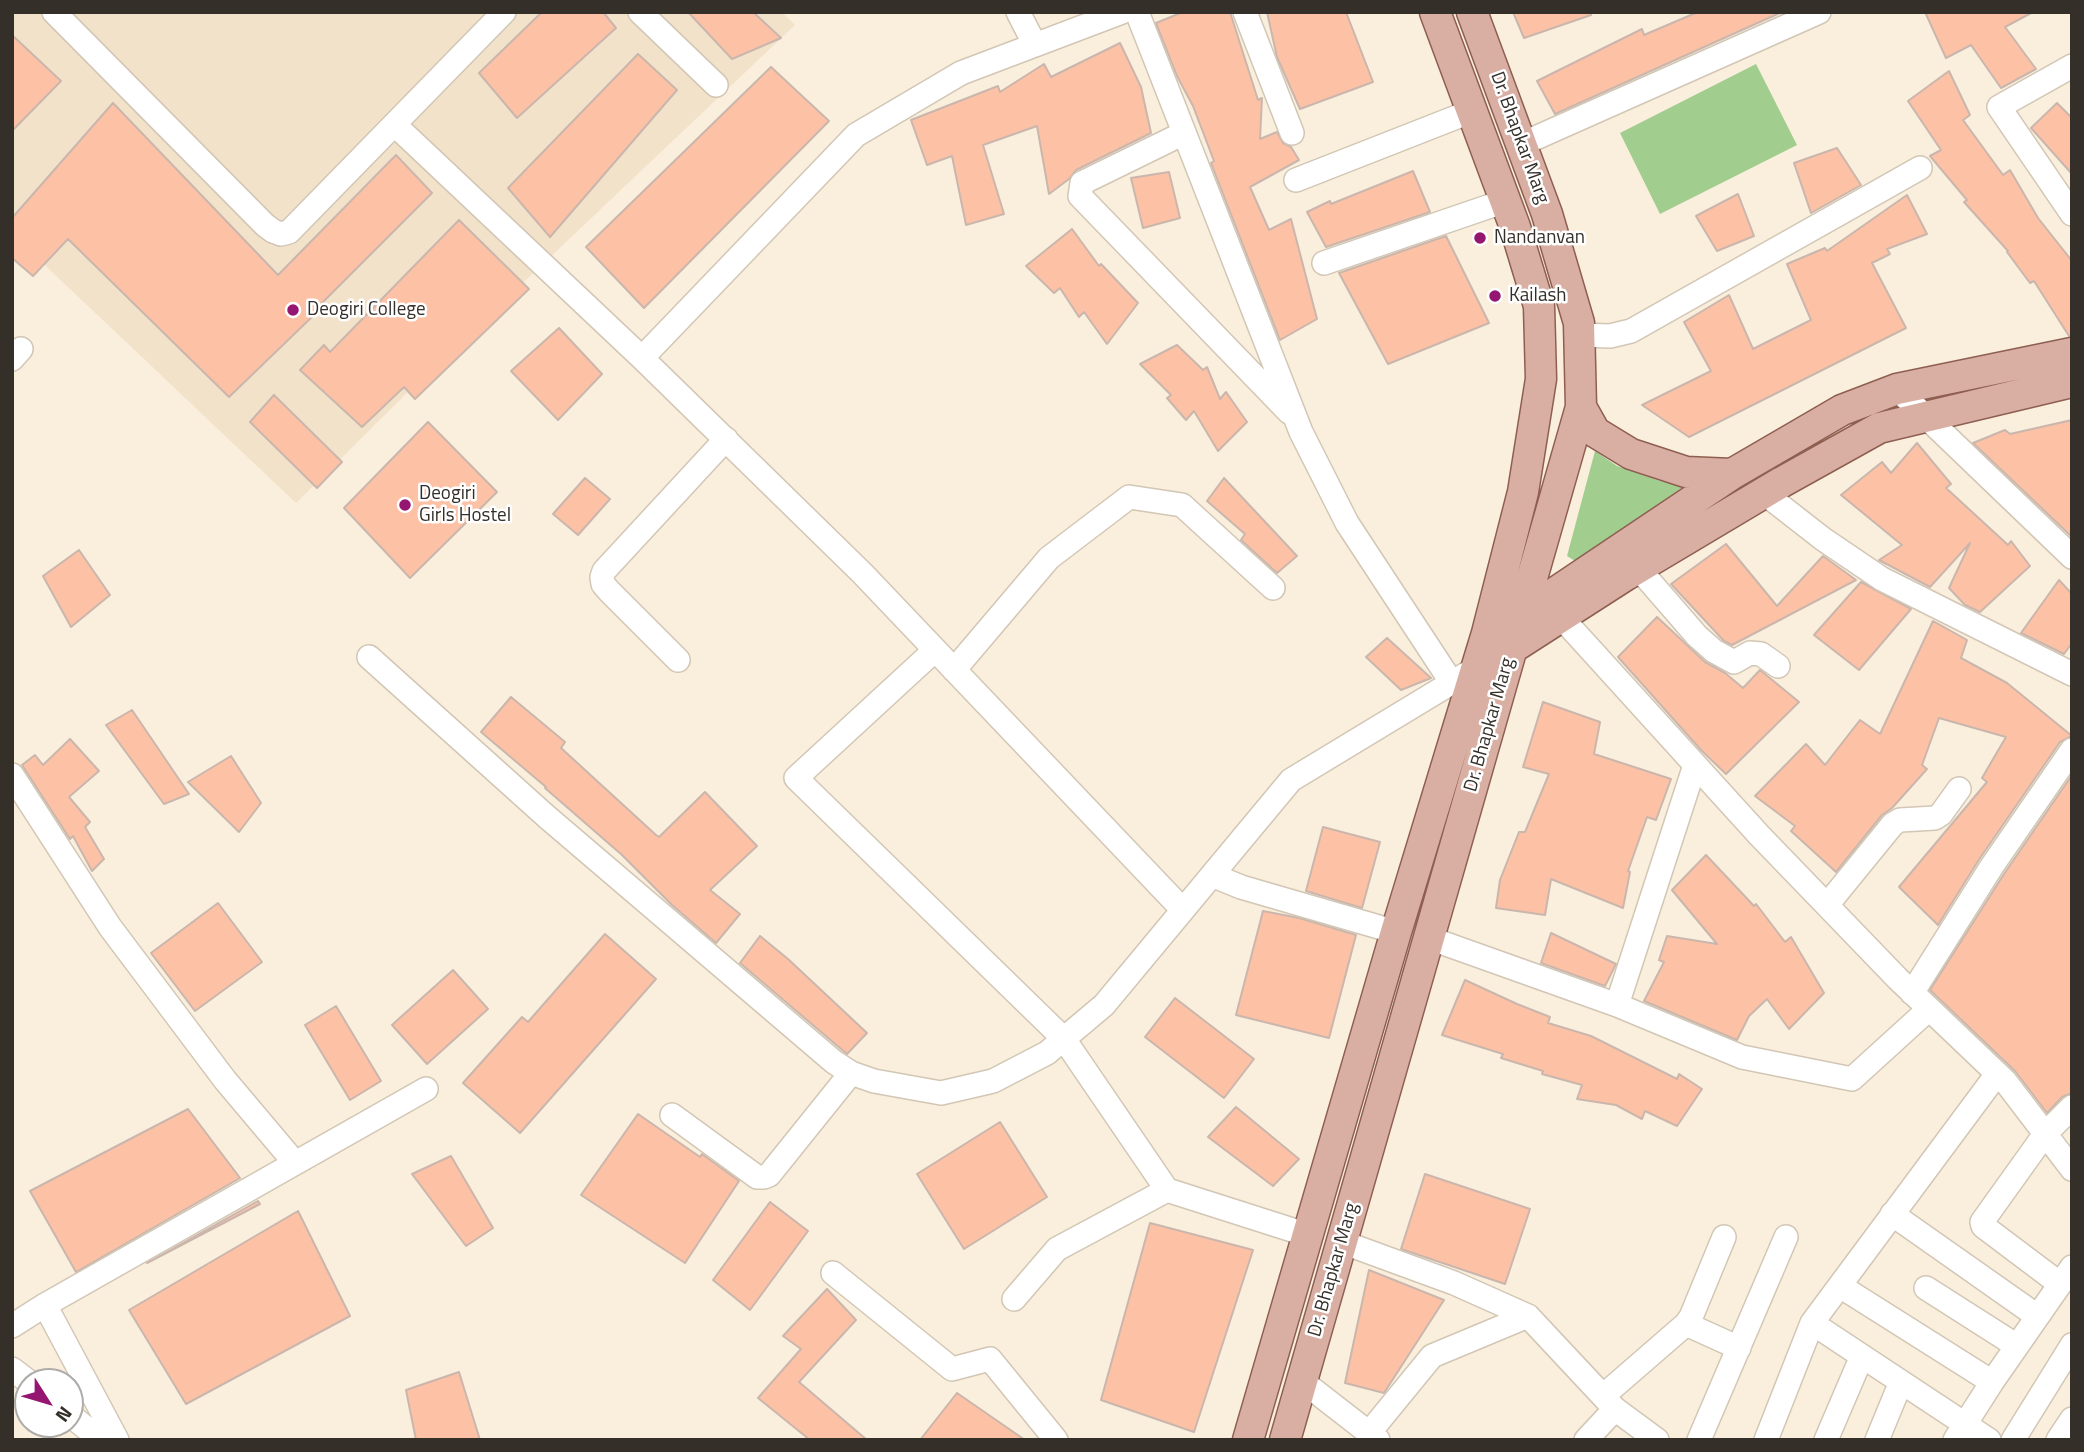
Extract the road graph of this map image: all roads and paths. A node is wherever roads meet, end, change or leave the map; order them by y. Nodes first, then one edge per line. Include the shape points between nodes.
1 (54, 12) edge
2 (504, 12) edge
3 (640, 12) edge
4 (1018, 12) edge
5 (1122, 12) edge
6 (1137, 12) edge
7 (1245, 12) edge
8 (1819, 12) edge
9 (1474, 16) edge
10 (1439, 22) edge
11 (1035, 45) junction
12 (2072, 66) edge
13 (716, 85) dead end
14 (1472, 111) junction
15 (395, 125) junction
16 (1184, 133) junction
17 (1292, 133) dead end
18 (1522, 144) junction
19 (1920, 168) dead end
20 (1296, 180) dead end
21 (1505, 201) junction
22 (2072, 214) edge
23 (1324, 263) dead end
24 (1579, 335) junction
25 (2072, 353) edge
26 (642, 358) junction
27 (2072, 382) edge
28 (1897, 389) junction
29 (1581, 407) junction
30 (1926, 417) junction
31 (1296, 419) junction
32 (726, 439) junction
33 (1732, 474) junction
34 (1764, 493) junction
35 (2072, 557) edge
36 (1638, 568) junction
37 (1273, 588) dead end
38 (1552, 607) junction
39 (1521, 616) junction
40 (1499, 641) junction
41 (935, 650) junction
42 (369, 657) dead end
43 (678, 660) dead end
44 (1778, 666) dead end
45 (954, 670) junction
46 (2072, 674) edge
47 (1464, 675) junction
48 (2072, 750) edge
49 (1695, 765) junction
50 (12, 775) edge
51 (1959, 789) dead end
52 (1212, 875) junction
53 (1827, 905) junction
54 (1183, 910) junction
55 (1396, 932) junction
56 (1429, 938) junction
57 (1912, 993) junction
58 (1617, 1005) junction
59 (1929, 1009) junction
60 (1064, 1039) junction
61 (851, 1073) junction
62 (1997, 1074) junction
63 (426, 1089) dead end
64 (2072, 1107) edge
65 (672, 1115) dead end
66 (2045, 1134) junction
67 (295, 1163) junction
68 (2072, 1169) edge
69 (1167, 1190) junction
70 (1892, 1214) junction
71 (1308, 1235) junction
72 (1724, 1237) dead end
73 (1786, 1237) dead end
74 (1342, 1242) junction
75 (833, 1273) dead end
76 (2066, 1275) edge
77 (1840, 1286) junction
78 (1926, 1289) dead end
79 (1013, 1299) dead end
80 (44, 1305) junction
81 (1528, 1316) junction
82 (2037, 1316) junction
83 (1812, 1323) junction
84 (1686, 1324) junction
85 (12, 1326) edge
86 (2072, 1345) edge
87 (2017, 1346) junction
88 (1739, 1348) junction
89 (1862, 1356) junction
90 (1302, 1381) junction
91 (1901, 1382) junction
92 (1992, 1382) junction
93 (1609, 1402) junction
94 (2072, 1419) edge
95 (84, 1426) edge
96 (1960, 1432) edge
97 (1374, 1436) edge
98 (101, 1440) edge
99 (117, 1440) edge
100 (1056, 1440) edge
101 (1248, 1440) edge
102 (1285, 1440) edge
103 (1586, 1440) edge
104 (1657, 1440) edge
105 (1699, 1440) edge
106 (1766, 1440) edge
107 (1826, 1440) edge
108 (1877, 1440) edge
109 (1989, 1440) edge
110 (2013, 1440) edge
111 (2058, 1440) edge

1 - 15 street via 281,234 289,232
2 - 15 street
3 - 13 street
4 - 11 street
5 - 11 street
6 - 16 street
7 - 17 street
8 - 18 street
9 - 10 main road
9 - 18 main road, Dr. Bhapkar Marg
10 - 14 main road, Dr. Bhapkar Marg
11 - 26 street via 961,73 856,135
12 - 22 street via 1999,107
14 - 20 street
14 - 21 main road, Dr. Bhapkar Marg
15 - 26 street
16 - 31 street
16 - 31 street via 1082,183 1080,196
18 - 24 main road, Dr. Bhapkar Marg via 1548,214
19 - 24 street via 1630,331
21 - 23 street
21 - 40 main road, Dr. Bhapkar Marg via 1539,306 1541,379
24 - 29 main road, Dr. Bhapkar Marg
25 - 28 main road
26 - 32 street
27 - 30 main road
28 - 30 street
28 - 33 main road via 1842,410
29 - 33 main road via 1595,432 1631,454 1686,472
29 - 39 main road, Dr. Bhapkar Marg
30 - 34 main road via 1879,428
30 - 35 street
31 - 47 street via 1347,523
32 - 41 street
32 - 43 street via 602,577 609,591
33 - 38 main road
34 - 36 main road
34 - 46 street via 1882,579
36 - 38 main road
36 - 44 street via 1714,651 1734,662 1750,653 1761,654
37 - 45 street via 1182,505 1129,497 1049,558
38 - 39 main road
38 - 40 main road
38 - 49 street
39 - 40 main road
40 - 47 main road, Dr. Bhapkar Marg
40 - 56 main road, Dr. Bhapkar Marg
41 - 45 street
41 - 60 street via 796,778
42 - 61 street via 547,817
45 - 54 street
47 - 52 street via 1292,780
47 - 55 main road, Dr. Bhapkar Marg
48 - 57 street
49 - 53 street
49 - 58 street
50 - 67 street via 110,928 225,1080
51 - 53 street via 1934,818 1893,824
52 - 54 street
52 - 55 street
53 - 57 street
54 - 60 street via 1104,1005
55 - 71 main road, Dr. Bhapkar Marg
56 - 58 street
56 - 74 main road, Dr. Bhapkar Marg
57 - 59 street
58 - 59 street via 1742,1057 1852,1079
59 - 62 street
60 - 61 street via 993,1081 941,1093
60 - 69 street
61 - 65 street via 764,1177 757,1177
62 - 66 street
62 - 70 street
63 - 67 street
64 - 66 street
66 - 68 street
66 - 76 street via 1982,1222
67 - 80 street
69 - 71 street
69 - 79 street via 1057,1249
70 - 77 street
70 - 82 street
71 - 101 main road, Dr. Bhapkar Marg
72 - 84 street
73 - 88 street
74 - 81 street
74 - 90 main road, Dr. Bhapkar Marg
75 - 100 street via 951,1369 990,1359
76 - 82 street
77 - 83 street
77 - 92 street
78 - 87 street
80 - 85 street
80 - 99 street
81 - 93 street
81 - 97 street via 1432,1356
82 - 87 street
83 - 89 street
83 - 106 street
84 - 88 street
84 - 93 street
86 - 110 street
87 - 92 street
88 - 105 street
89 - 91 street
89 - 107 street
90 - 97 street
90 - 102 main road, Dr. Bhapkar Marg
91 - 96 street
91 - 108 street
92 - 96 street
93 - 103 street
93 - 104 street
94 - 111 street
95 - 98 street
96 - 109 street

